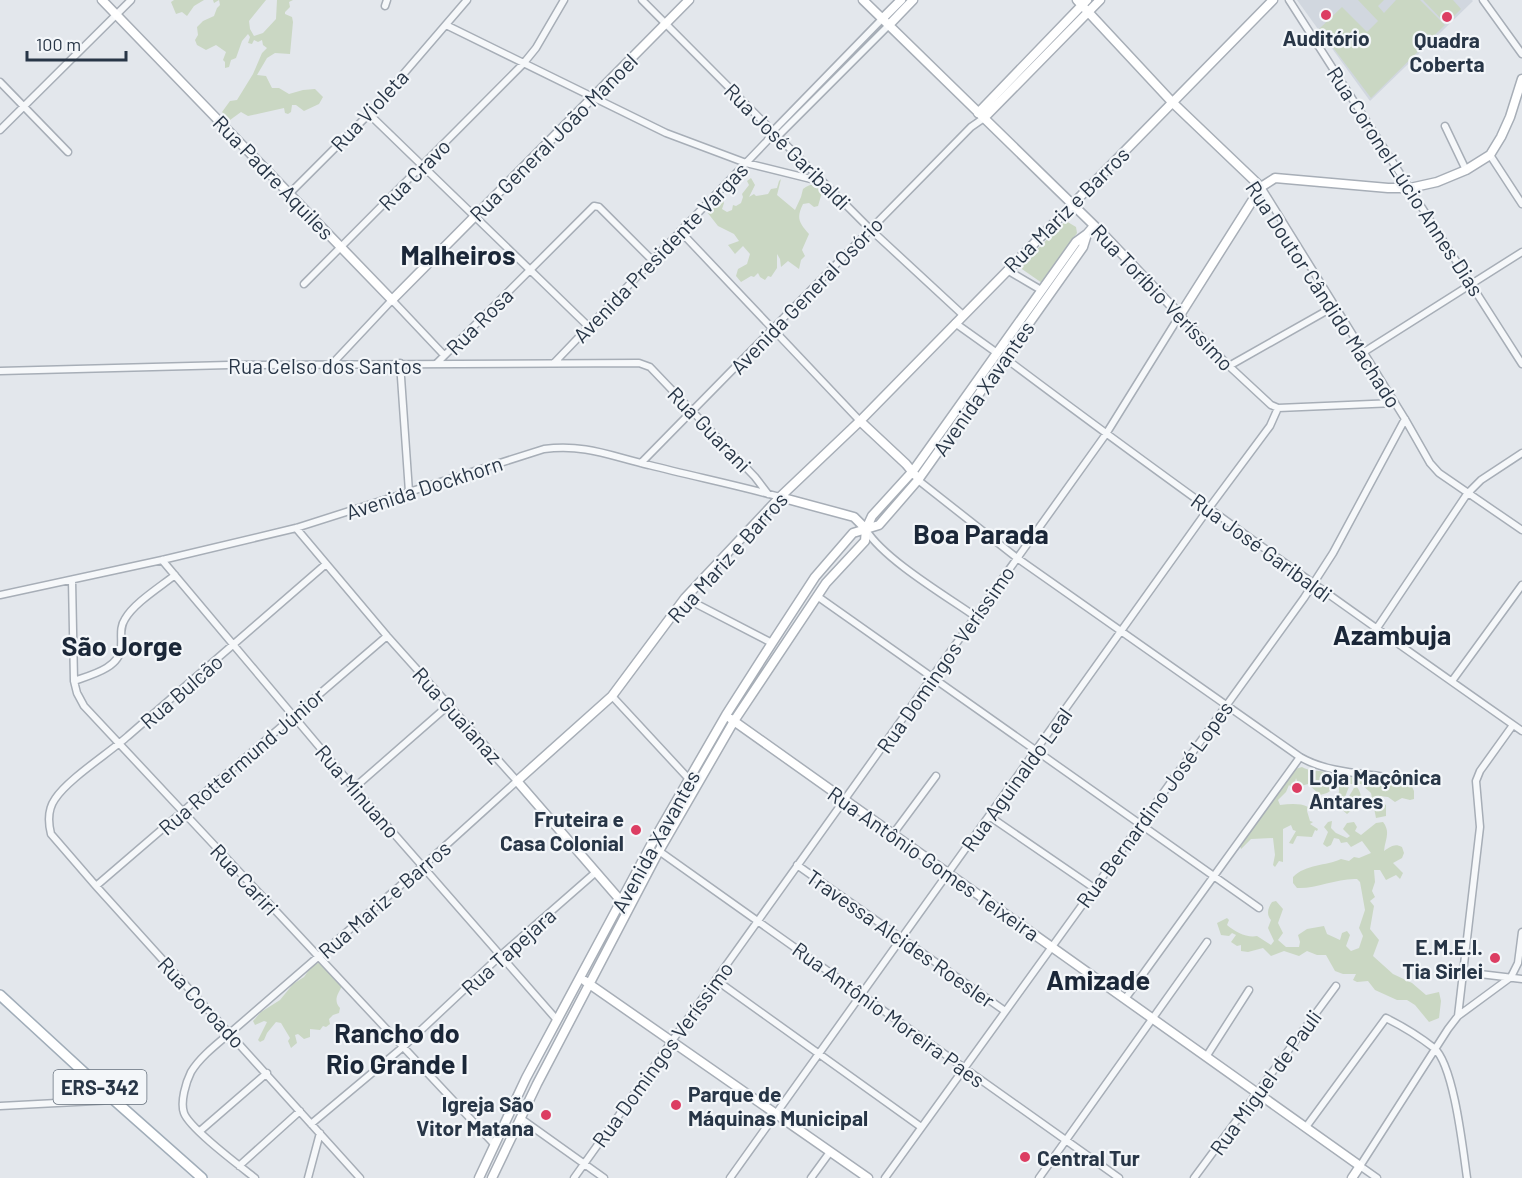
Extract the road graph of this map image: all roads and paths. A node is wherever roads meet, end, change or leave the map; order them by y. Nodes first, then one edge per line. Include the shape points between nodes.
1 (102, 0) edge
2 (130, 0) edge
3 (467, 0) edge
4 (564, 0) edge
5 (642, 0) edge
6 (689, 0) edge
7 (863, 0) edge
8 (901, 0) edge
9 (913, 0) edge
10 (1100, 0) edge
11 (1273, 0) edge
12 (1289, 0) edge
13 (1483, 0) edge
14 (1084, 4) edge
15 (116, 14) junction
16 (885, 22) junction
17 (666, 24) junction
18 (446, 25) junction
19 (1522, 54) edge
20 (523, 64) junction
21 (1522, 79) edge
22 (0, 82) edge
23 (592, 98) junction
24 (1172, 102) junction
25 (24, 106) junction
26 (369, 114) junction
27 (981, 115) junction
28 (1445, 126) dead end
29 (0, 130) edge
30 (773, 131) junction
31 (779, 137) junction
32 (767, 141) junction
33 (68, 152) dead end
34 (1490, 154) junction
35 (746, 163) junction
36 (422, 166) junction
37 (1466, 170) junction
38 (825, 182) junction
39 (1261, 187) junction
40 (1410, 188) junction
41 (290, 193) junction
42 (1072, 204) junction
43 (1522, 204) edge
44 (474, 217) junction
45 (1094, 226) junction
46 (870, 229) junction
47 (680, 231) junction
48 (1087, 234) junction
49 (342, 246) junction
50 (1522, 252) edge
51 (652, 260) junction
52 (531, 270) junction
53 (1007, 270) junction
54 (304, 284) dead end
55 (1473, 284) junction
56 (1041, 291) junction
57 (392, 300) junction
58 (1335, 306) junction
59 (963, 315) junction
60 (1180, 315) junction
61 (955, 323) junction
62 (589, 327) junction
63 (774, 330) junction
64 (1364, 352) junction
65 (444, 356) junction
66 (1001, 356) junction
67 (400, 363) junction
68 (554, 363) junction
69 (436, 364) junction
70 (1522, 364) edge
71 (331, 365) junction
72 (1229, 366) junction
73 (650, 367) joint
74 (0, 371) edge
75 (1395, 403) junction
76 (1278, 408) junction
77 (693, 411) junction
78 (1405, 419) junction
79 (860, 421) junction
80 (1106, 434) junction
81 (1522, 453) edge
82 (641, 464) junction
83 (913, 471) junction
84 (918, 480) junction
85 (410, 492) junction
86 (768, 494) junction
87 (1467, 494) junction
88 (780, 497) junction
89 (1209, 508) junction
90 (846, 515) junction
91 (296, 528) junction
92 (866, 529) junction
93 (1522, 530) edge
94 (853, 533) junction
95 (1017, 558) junction
96 (162, 560) junction
97 (326, 564) junction
98 (175, 575) junction
99 (72, 580) junction
100 (1313, 585) junction
101 (1522, 585) edge
102 (0, 595) edge
103 (817, 596) junction
104 (685, 598) junction
105 (976, 617) junction
106 (1377, 628) junction
107 (1121, 632) junction
108 (387, 636) junction
109 (772, 643) junction
110 (234, 645) junction
111 (933, 677) junction
112 (74, 681) junction
113 (1452, 681) junction
114 (612, 696) junction
115 (450, 704) junction
116 (1226, 704) junction
117 (726, 715) junction
118 (293, 717) junction
119 (734, 721) junction
120 (1522, 721) edge
121 (1518, 728) edge
122 (119, 744) junction
123 (1035, 751) junction
124 (1300, 757) junction
125 (936, 776) dead end
126 (1387, 777) dead end
127 (688, 778) junction
128 (517, 781) junction
129 (354, 788) junction
130 (844, 800) junction
131 (183, 812) junction
132 (989, 816) junction
133 (1141, 824) junction
134 (49, 825) joint
135 (893, 834) junction
136 (659, 850) junction
137 (797, 865) junction
138 (423, 866) junction
139 (596, 872) junction
140 (948, 873) junction
141 (1215, 875) junction
142 (96, 886) junction
143 (1094, 888) junction
144 (621, 901) junction
145 (1259, 908) dead end
146 (758, 920) junction
147 (1522, 933) edge
148 (903, 938) junction
149 (1207, 942) dead end
150 (1052, 947) junction
151 (500, 956) junction
152 (317, 957) junction
153 (1463, 972) junction
154 (580, 977) junction
155 (1511, 977) junction
156 (1522, 979) edge
157 (716, 980) junction
158 (590, 984) junction
159 (1336, 986) dead end
160 (1249, 990) dead end
161 (862, 994) junction
162 (0, 995) edge
163 (1125, 999) junction
164 (1005, 1011) junction
165 (1458, 1016) junction
166 (557, 1020) junction
167 (1153, 1020) junction
168 (230, 1033) junction
169 (673, 1040) junction
170 (403, 1047) junction
171 (1435, 1049) junction
172 (818, 1053) junction
173 (1206, 1056) junction
174 (964, 1068) junction
175 (267, 1072) junction
176 (1257, 1093) junction
177 (114, 1101) junction
178 (0, 1106) edge
179 (300, 1111) junction
180 (776, 1114) junction
181 (520, 1118) junction
182 (311, 1124) junction
183 (921, 1127) junction
184 (1306, 1128) junction
185 (200, 1131) junction
186 (320, 1133) junction
187 (1066, 1140) junction
188 (494, 1144) junction
189 (830, 1152) junction
190 (584, 1164) junction
191 (239, 1166) junction
192 (1360, 1166) junction
193 (202, 1178) edge
194 (255, 1178) edge
195 (308, 1178) edge
196 (360, 1178) edge
197 (479, 1178) edge
198 (492, 1178) edge
199 (574, 1178) edge
200 (604, 1178) edge
201 (730, 1178) edge
202 (811, 1178) edge
203 (868, 1178) edge
204 (885, 1178) edge
205 (1039, 1178) edge
206 (1119, 1178) edge
207 (1194, 1178) edge
208 (1352, 1178) edge
209 (1377, 1178) edge
210 (1467, 1178) edge

1 - 15 street, Rua Padre Aquiles
2 - 15 street
3 - 18 street, Rua Violeta
4 - 20 street, Rua Cravo
5 - 17 street, Rua José Garibaldi
6 - 17 street, Rua General João Manoel
7 - 16 street, Rua Toríbio Veríssimo
8 - 16 street, Avenida Presidente Vargas
9 - 16 street, Avenida Presidente Vargas
10 - 14 street, Avenida General Osório
11 - 24 street, Rua Mariz e Barros
12 - 40 street, Rua Coronel Lúcio Annes Dias
13 - 19 street
14 - 24 street, Rua Doutor Cândido Machado
14 - 27 street, Avenida General Osório
15 - 25 street
15 - 41 street, Rua Padre Aquiles
16 - 27 street, Rua Toríbio Veríssimo
16 - 30 street, Avenida Presidente Vargas
16 - 31 street, Avenida Presidente Vargas
17 - 23 street, Rua General João Manoel
17 - 30 street, Rua José Garibaldi
18 - 20 street
18 - 26 street, Rua Violeta
20 - 23 street
20 - 36 street, Rua Cravo
21 - 34 street via 1510,117
22 - 25 street
23 - 35 street via 666,133
23 - 44 street, Rua General João Manoel
24 - 39 street, Rua Doutor Cândido Machado
24 - 42 street, Rua Mariz e Barros
25 - 29 street
25 - 33 street
26 - 36 street
26 - 41 street, Rua Violeta
27 - 42 street, Rua Toríbio Veríssimo
27 - 46 street, Avenida General Osório
28 - 37 street
30 - 31 street, Rua José Garibaldi
30 - 32 street, Avenida Presidente Vargas
31 - 32 street, Avenida Presidente Vargas
31 - 38 street, Rua José Garibaldi
32 - 35 street, Avenida Presidente Vargas
34 - 37 street
34 - 43 street
35 - 38 street
35 - 47 street, Avenida Presidente Vargas
36 - 44 street
36 - 49 street, Rua Cravo
37 - 40 street
38 - 46 street, Rua José Garibaldi
39 - 40 street via 1275,178
39 - 58 street, Rua Doutor Cândido Machado
39 - 60 street, Rua Domingos Veríssimo
40 - 55 street, Rua Coronel Lúcio Annes Dias
41 - 49 street, Rua Padre Aquiles
42 - 45 street, Rua Toríbio Veríssimo
42 - 53 street, Rua Mariz e Barros
44 - 52 street
44 - 57 street, Rua General João Manoel
45 - 48 street, Avenida Xavantes
45 - 60 street, Rua Toríbio Veríssimo
46 - 59 street, Rua José Garibaldi
46 - 63 street, Avenida General Osório
47 - 51 street, Avenida Presidente Vargas
47 - 63 street
48 - 56 street, Avenida Xavantes via 1076,242
48 - 66 street, Avenida Xavantes via 1083,247
49 - 54 street, Rua Cravo
49 - 57 street, Rua Padre Aquiles
50 - 55 street
51 - 52 street, Rua Rosa via 594,206
51 - 62 street, Avenida Presidente Vargas
52 - 62 street
52 - 65 street, Rua Rosa
53 - 56 street
53 - 59 street, Rua Mariz e Barros
55 - 64 street
55 - 70 street, Rua Coronel Lúcio Annes Dias
56 - 66 street, Avenida Xavantes
57 - 65 street, Rua Padre Aquiles
57 - 71 street
58 - 64 street, Rua Doutor Cândido Machado
58 - 72 street
59 - 61 street, Rua Mariz e Barros
60 - 72 street, Rua Toríbio Veríssimo
60 - 80 street, Rua Domingos Veríssimo
61 - 66 street, Rua José Garibaldi
61 - 79 street, Rua Mariz e Barros
62 - 68 street, Avenida Presidente Vargas
63 - 77 street, Avenida General Osório
63 - 79 street
64 - 75 street, Rua Doutor Cândido Machado
65 - 69 street, Rua Rosa
66 - 80 street, Rua José Garibaldi
66 - 83 street, Avenida Xavantes
66 - 84 street, Avenida Xavantes
67 - 69 street, Rua Celso dos Santos
67 - 71 street, Rua Celso dos Santos
67 - 85 street
68 - 69 street, Rua Celso dos Santos
68 - 73 street, Rua Celso dos Santos via 639,363
71 - 74 street, Rua Celso dos Santos
72 - 76 street, Rua Toríbio Veríssimo via 1264,400
73 - 77 street, Rua Guarani
75 - 76 street
75 - 78 street, Rua Doutor Cândido Machado
76 - 89 street, Rua Aguinaldo Leal via 1270,426
77 - 82 street, Avenida General Osório
77 - 86 street, Rua Guarani
78 - 87 street, Rua Doutor Cândido Machado via 1430,463
78 - 100 street, Rua Bernardino José Lopes
79 - 83 street
79 - 88 street, Rua Mariz e Barros
80 - 89 street, Rua José Garibaldi
80 - 95 street, Rua Domingos Veríssimo
81 - 87 street
82 - 85 street, Avenida Dockhorn via 566,446 544,449
82 - 86 street, Avenida Dockhorn
83 - 84 street
83 - 92 street, Avenida Xavantes via 872,516
84 - 92 street, Avenida Xavantes via 879,525
84 - 95 street
85 - 91 street, Avenida Dockhorn
86 - 88 street, Avenida Dockhorn
87 - 93 street, Rua Doutor Cândido Machado
87 - 106 street
88 - 90 street, Avenida Dockhorn
88 - 104 street, Rua Mariz e Barros
89 - 100 street, Rua José Garibaldi
89 - 107 street, Rua Aguinaldo Leal
90 - 92 street, Avenida Dockhorn
90 - 94 street
91 - 96 street, Avenida Dockhorn
91 - 97 street, Rua Guaianaz
92 - 94 street, Avenida Xavantes
92 - 103 street, Avenida Xavantes via 865,541
92 - 105 street via 901,565
94 - 109 street, Avenida Xavantes via 815,577
95 - 105 street, Rua Domingos Veríssimo
95 - 107 street
96 - 98 street, Rua Minuano
96 - 99 street, Avenida Dockhorn
97 - 108 street, Rua Guaianaz
97 - 110 street, Rua Bulcão
98 - 110 street, Rua Minuano
98 - 112 street via 124,619 116,662
99 - 102 street, Avenida Dockhorn
99 - 112 street, Rua Cariri
100 - 106 street, Rua José Garibaldi
100 - 116 street, Rua Bernardino José Lopes
101 - 113 street
103 - 111 street
103 - 119 street, Avenida Xavantes
104 - 109 street
104 - 114 street, Rua Mariz e Barros
105 - 111 street, Rua Domingos Veríssimo
106 - 113 street, Rua José Garibaldi
107 - 116 street
107 - 123 street, Rua Aguinaldo Leal
108 - 115 street, Rua Guaianaz
108 - 118 street, Rua Rottermund Júnior
109 - 117 street, Avenida Xavantes
110 - 118 street, Rua Minuano
110 - 122 street, Rua Bulcão
111 - 123 street
111 - 130 street, Rua Domingos Veríssimo
112 - 122 street, Rua Cariri via 84,706
113 - 121 street, Rua José Garibaldi
114 - 127 street
114 - 128 street, Rua Mariz e Barros
115 - 128 street, Rua Guaianaz
115 - 129 street
116 - 124 street
116 - 133 street, Rua Bernardino José Lopes
117 - 119 street, Rua Antônio Gomes Teixeira
117 - 127 street, Avenida Xavantes
118 - 129 street, Rua Minuano
118 - 131 street, Rua Rottermund Júnior
119 - 130 street, Rua Antônio Gomes Teixeira
119 - 136 street, Avenida Xavantes
120 - 121 street
121 - 153 street via 1480,771 1476,781 1480,827
122 - 131 street, Rua Cariri
122 - 134 street, Rua Bulcão via 62,790 50,811
123 - 132 street, Rua Aguinaldo Leal
123 - 133 street
124 - 126 street via 1327,768
124 - 141 street
125 - 135 street
127 - 144 street, Avenida Xavantes
128 - 138 street, Rua Mariz e Barros
128 - 139 street, Rua Guaianaz
129 - 138 street, Rua Minuano
130 - 135 street, Rua Antônio Gomes Teixeira
130 - 137 street, Rua Domingos Veríssimo
131 - 142 street, Rua Rottermund Júnior
131 - 152 street, Rua Cariri
132 - 140 street, Rua Aguinaldo Leal
132 - 143 street
133 - 141 street
133 - 143 street, Rua Bernardino José Lopes
134 - 142 street, Rua Coroado via 51,834
135 - 140 street, Rua Antônio Gomes Teixeira
136 - 146 street, Rua Antônio Moreira Paes
136 - 158 street, Avenida Xavantes
137 - 146 street, Rua Domingos Veríssimo
137 - 148 street, Travessa Alcides Roesler
138 - 151 street, Rua Minuano
138 - 152 street, Rua Mariz e Barros
139 - 144 street, Rua Guaianaz
139 - 151 street, Rua Tapejara
140 - 148 street, Rua Aguinaldo Leal
140 - 150 street, Rua Antônio Gomes Teixeira
141 - 145 street
141 - 163 street
142 - 168 street, Rua Coroado
143 - 150 street, Rua Bernardino José Lopes
144 - 154 street, Avenida Xavantes
146 - 157 street, Rua Domingos Veríssimo
146 - 161 street, Rua Antônio Moreira Paes
147 - 155 street via 1518,963
148 - 161 street, Rua Aguinaldo Leal
148 - 164 street, Travessa Alcides Roesler
149 - 167 street
150 - 163 street, Rua Antônio Gomes Teixeira
150 - 164 street, Rua Bernardino José Lopes
151 - 166 street, Rua Minuano
151 - 170 street, Rua Tapejara
152 - 168 street, Rua Mariz e Barros
152 - 170 street, Rua Cariri
153 - 155 street
153 - 165 street
154 - 158 street
154 - 166 street, Avenida Xavantes
155 - 156 street
155 - 165 street
157 - 169 street, Rua Domingos Veríssimo
157 - 172 street
158 - 169 street
158 - 181 street, Avenida Xavantes
159 - 176 street, Rua Miguel de Pauli
160 - 173 street
161 - 172 street, Rua Aguinaldo Leal
161 - 174 street, Rua Antônio Moreira Paes
162 - 177 main road, ERS-342
163 - 167 street, Rua Antônio Gomes Teixeira
164 - 174 street, Rua Bernardino José Lopes
165 - 171 street
166 - 188 street, Avenida Xavantes
167 - 173 street, Rua Antônio Gomes Teixeira
167 - 187 street
168 - 175 street, Rua Coroado
168 - 185 street, Rua Mariz e Barros via 192,1072 182,1106 186,1118
169 - 180 street
169 - 190 street, Rua Domingos Veríssimo
170 - 182 street, Rua Tapejara
170 - 188 street, Rua Cariri
171 - 184 street via 1386,1018
171 - 192 street
171 - 210 street via 1445,1064
172 - 180 street, Rua Aguinaldo Leal
172 - 183 street
173 - 176 street, Rua Antônio Gomes Teixeira
174 - 183 street, Rua Bernardino José Lopes
174 - 187 street, Rua Antônio Moreira Paes
175 - 179 street, Rua Coroado
175 - 185 street
176 - 184 street, Rua Antônio Gomes Teixeira
176 - 207 street, Rua Miguel de Pauli
177 - 178 street
177 - 193 main road, ERS-342
179 - 182 street, Rua Coroado
179 - 191 street
180 - 189 street
180 - 201 street, Rua Aguinaldo Leal
181 - 190 street
181 - 198 street, Avenida Xavantes
182 - 186 street, Rua Coroado
183 - 204 street, Rua Bernardino José Lopes
184 - 192 street, Rua Antônio Gomes Teixeira
185 - 191 street
186 - 195 street
186 - 196 street, Rua Coroado
187 - 205 street
187 - 206 street, Rua Antônio Moreira Paes
188 - 197 street, Avenida Xavantes
189 - 202 street
189 - 203 street
190 - 199 street, Rua Domingos Veríssimo
190 - 200 street
191 - 194 street
192 - 208 street
192 - 209 street, Rua Antônio Gomes Teixeira

